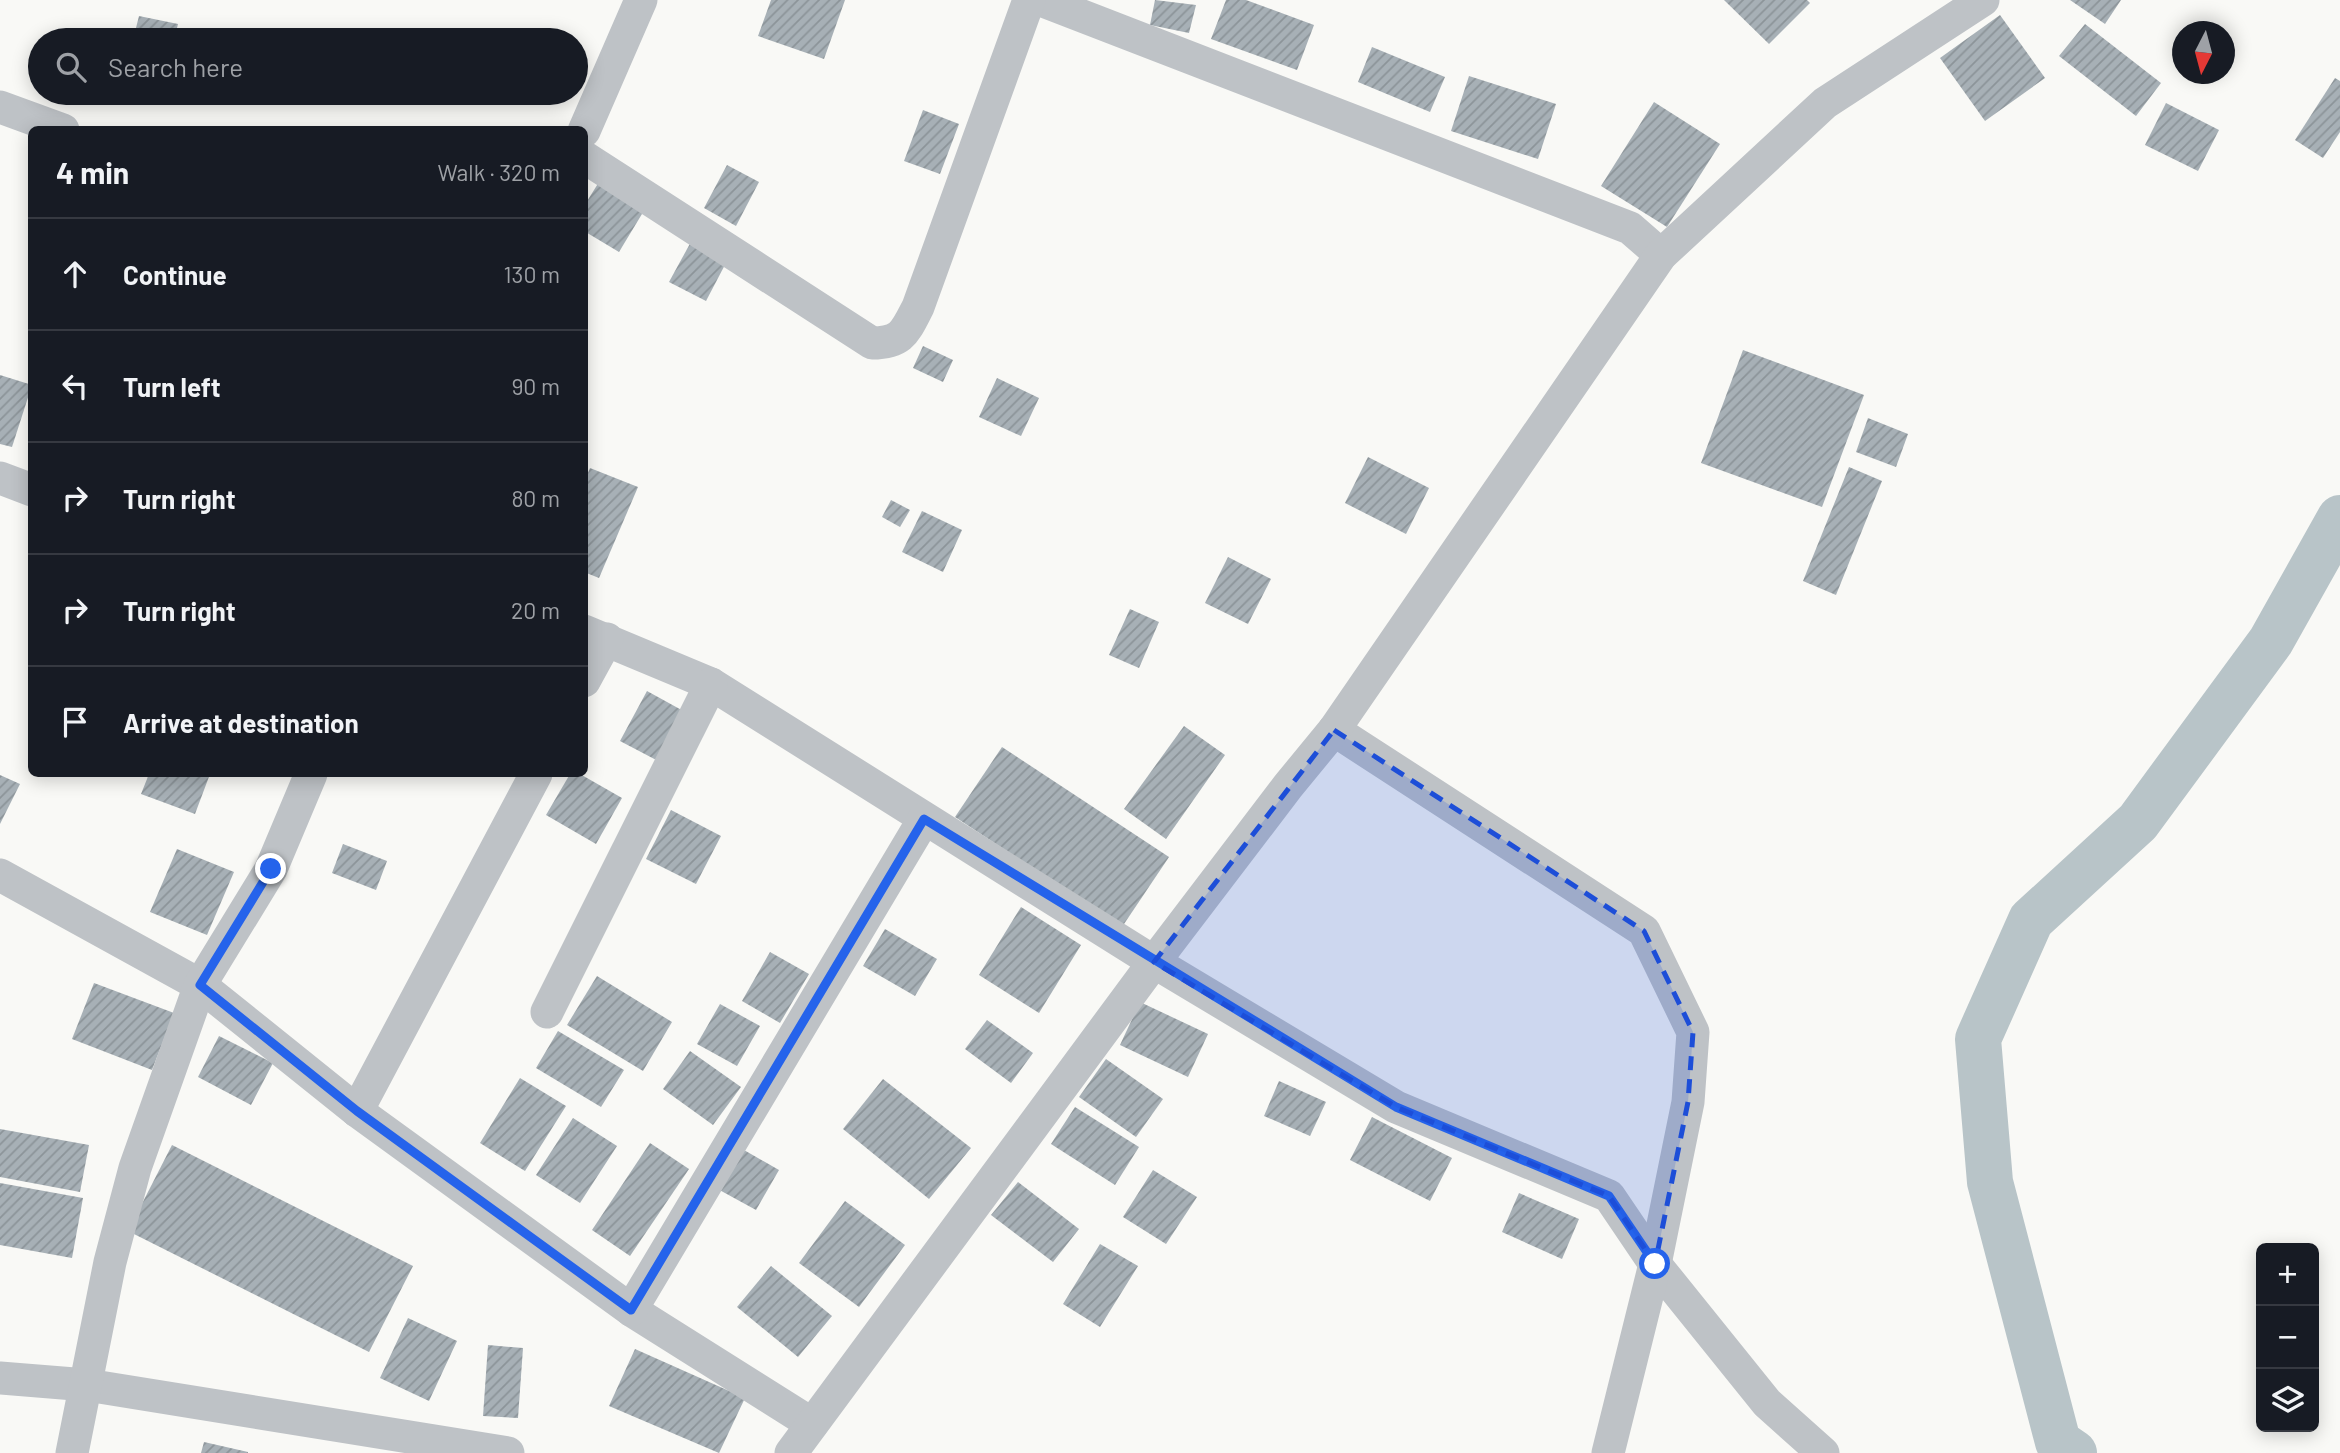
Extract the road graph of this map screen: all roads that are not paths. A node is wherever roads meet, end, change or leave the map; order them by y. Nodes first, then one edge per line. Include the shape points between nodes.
1 (641, 0) edge
2 (1029, 0) edge
3 (1041, 0) edge
4 (1983, 0) edge
5 (0, 107) edge
6 (52, 126) edge
7 (586, 126) edge
8 (588, 160) edge
9 (1661, 255) junction
10 (0, 478) edge
11 (28, 489) edge
12 (596, 635) edge
13 (588, 666) edge
14 (711, 684) junction
15 (1334, 730) junction
16 (534, 777) edge
17 (299, 778) edge
18 (924, 819) junction
19 (0, 875) edge
20 (1154, 962) junction
21 (200, 985) junction
22 (547, 1012) dead end
23 (357, 1111) junction
24 (1655, 1264) junction
25 (631, 1310) junction
26 (0, 1378) edge
27 (87, 1385) junction
28 (812, 1424) junction
29 (72, 1453) edge
30 (508, 1453) edge
31 (791, 1453) edge
32 (1608, 1453) edge
33 (1824, 1453) edge

1 - 7 street
2 - 8 street via 918,307 905,332 891,343 872,343
3 - 9 street via 1630,228
4 - 9 street via 1825,103
5 - 6 street
9 - 15 street
10 - 11 street
12 - 13 street
12 - 14 street
14 - 18 street
14 - 22 street
15 - 20 street
15 - 24 street via 1644,931 1692,1032 1688,1102
16 - 23 street
17 - 21 street via 271,869
18 - 20 street
18 - 25 street
19 - 21 street
20 - 24 street via 1396,1107 1609,1196
20 - 28 street
21 - 23 street
21 - 27 street via 135,1168 110,1262
23 - 25 street
24 - 32 street
24 - 33 street via 1767,1403
25 - 28 street
26 - 27 street
27 - 29 street
27 - 30 street
28 - 31 street

